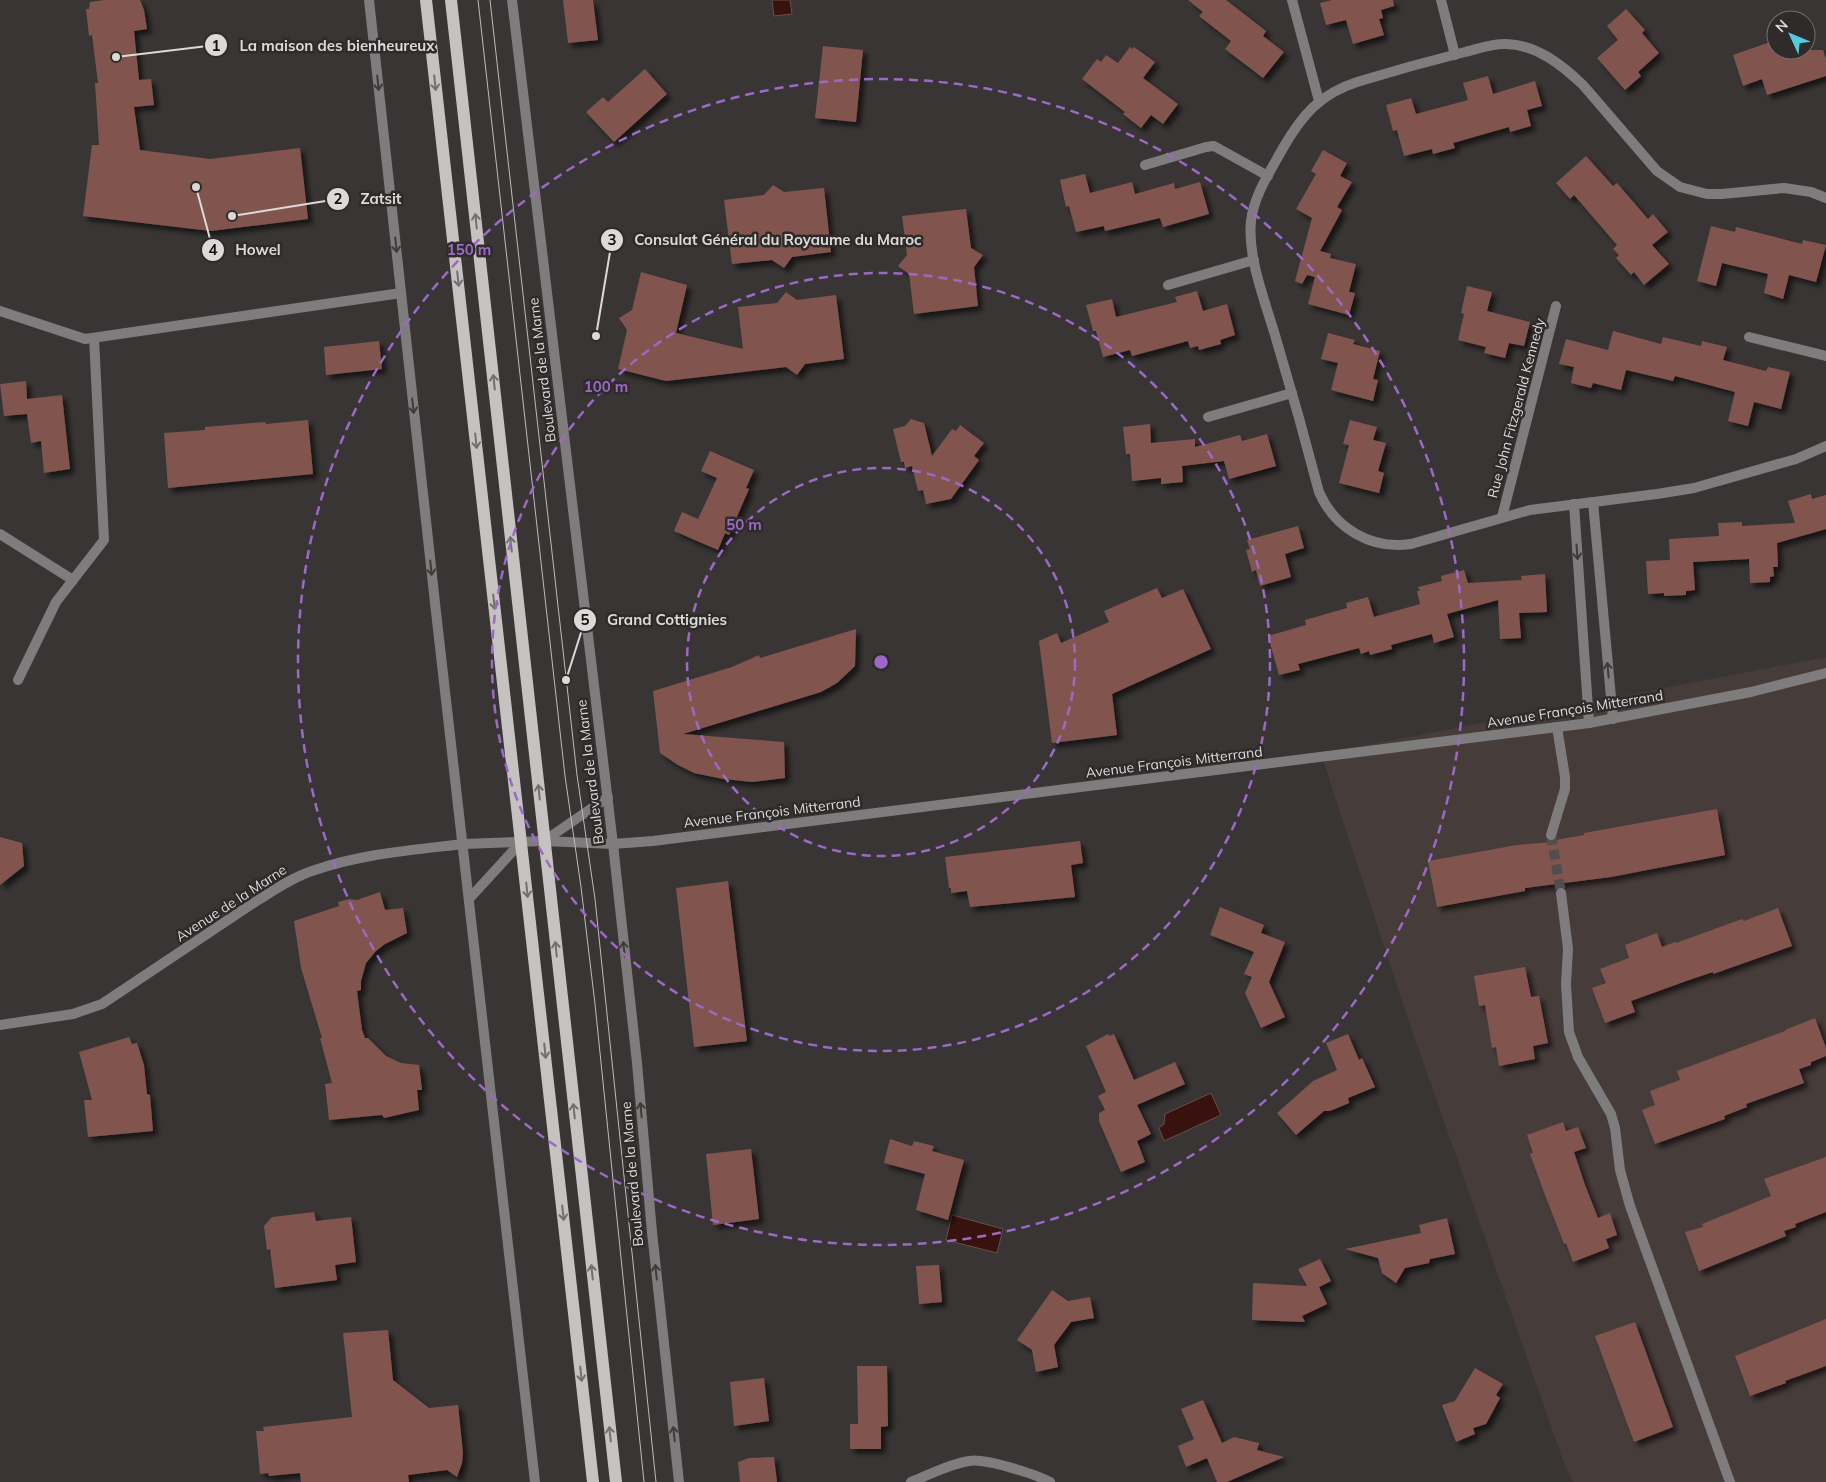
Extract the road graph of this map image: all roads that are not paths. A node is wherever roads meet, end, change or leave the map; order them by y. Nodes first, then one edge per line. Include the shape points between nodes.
1 (369, 0) edge
2 (426, 0) edge
3 (451, 0) edge
4 (512, 0) edge
5 (1292, 0) edge
6 (1441, 0) edge
7 (1455, 55) junction
8 (1319, 101) junction
9 (1144, 165) dead end
10 (1268, 176) junction
11 (1826, 198) edge
12 (1254, 260) junction
13 (1168, 285) dead end
14 (401, 293) junction
15 (1556, 306) dead end
16 (0, 311) edge
17 (1749, 337) dead end
18 (94, 338) junction
19 (1826, 356) edge
20 (1292, 393) junction
21 (1208, 417) dead end
22 (1826, 446) edge
23 (1593, 502) junction
24 (1574, 504) junction
25 (1502, 517) junction
26 (0, 534) edge
27 (73, 580) junction
28 (1826, 673) edge
29 (18, 680) dead end
30 (1613, 719) junction
31 (1589, 723) junction
32 (1557, 726) junction
33 (608, 797) junction
34 (1551, 835) tunnel mouth
35 (522, 841) junction
36 (544, 841) junction
37 (463, 844) junction
38 (613, 844) junction
39 (1561, 893) tunnel mouth
40 (469, 900) junction
41 (0, 1025) edge
42 (535, 1482) edge
43 (592, 1482) edge
44 (616, 1482) edge
45 (679, 1482) edge
46 (910, 1482) edge
47 (1050, 1482) edge
48 (1730, 1482) edge

1 -> 14 street
2 -> 35 main road
36 -> 3 main road
4 - 33 street, Boulevard de la Marne
5 - 8 street
6 - 7 street
7 - 8 street, Rue John Fitzgerald Kennedy via 1357,82
7 - 11 street, Rue John Fitzgerald Kennedy via 1506,44 1535,50 1547,57 1583,85 1657,171 1680,187 1715,194 1784,188
8 - 10 street, Rue John Fitzgerald Kennedy via 1300,121
9 - 10 street via 1214,146
10 - 12 street, Rue John Fitzgerald Kennedy via 1258,194 1251,219
12 - 13 street
12 - 20 street, Rue John Fitzgerald Kennedy
14 - 18 street
14 -> 37 street
15 - 25 street, Rue John Fitzgerald Kennedy
16 - 18 street via 85,339
17 - 19 street
18 - 27 street via 104,540
20 - 21 street
20 - 25 street, Rue John Fitzgerald Kennedy via 1325,506 1355,534 1367,540 1398,546
22 - 23 street, Rue John Fitzgerald Kennedy via 1796,459 1694,488
23 - 24 street, Rue John Fitzgerald Kennedy
30 -> 23 street
24 - 25 street, Rue John Fitzgerald Kennedy
24 -> 31 street
26 - 27 street
27 - 29 street via 56,602
28 - 30 street, Avenue François Mitterrand via 1751,692
30 - 31 street, Avenue François Mitterrand
31 - 32 street, Avenue François Mitterrand
32 - 34 street via 1566,777
32 - 38 street, Avenue François Mitterrand
33 - 36 street
33 - 38 street, Boulevard de la Marne
35 - 36 street, Avenue François Mitterrand
35 - 37 street, Avenue de la Marne
35 - 40 street
35 -> 43 main road
36 - 38 street, Avenue François Mitterrand
44 -> 36 main road
37 - 40 street
37 - 41 street, Avenue de la Marne via 380,854 311,871 254,902 102,1004 73,1014
45 -> 38 street, Boulevard de la Marne
39 - 48 street via 1568,949 1567,1016 1573,1045 1611,1114 1616,1128 1620,1170 1630,1206
40 - 42 street
46 - 47 street via 969,1460 981,1460 1040,1476

